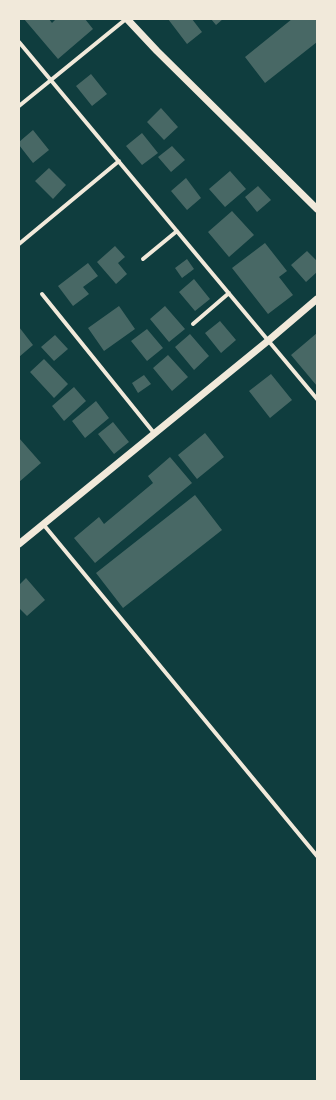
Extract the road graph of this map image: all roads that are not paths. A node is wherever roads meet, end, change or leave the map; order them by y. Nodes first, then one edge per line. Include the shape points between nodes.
1 (126, 19) edge
2 (19, 42) edge
3 (51, 81) junction
4 (19, 106) edge
5 (119, 161) junction
6 (317, 209) edge
7 (177, 231) junction
8 (19, 244) edge
9 (143, 259) dead end
10 (230, 293) junction
11 (42, 294) dead end
12 (317, 299) edge
13 (193, 324) dead end
14 (269, 340) junction
15 (317, 399) edge
16 (154, 433) junction
17 (42, 524) junction
18 (19, 544) edge
19 (317, 856) edge

1 - 3 street
1 - 6 street
2 - 3 street
3 - 4 street
3 - 5 street
5 - 7 street
5 - 8 street
7 - 9 street
7 - 10 street
10 - 13 street
10 - 14 street
11 - 16 street
12 - 14 street
14 - 15 street
14 - 16 street
16 - 17 street
17 - 18 street
17 - 19 street

